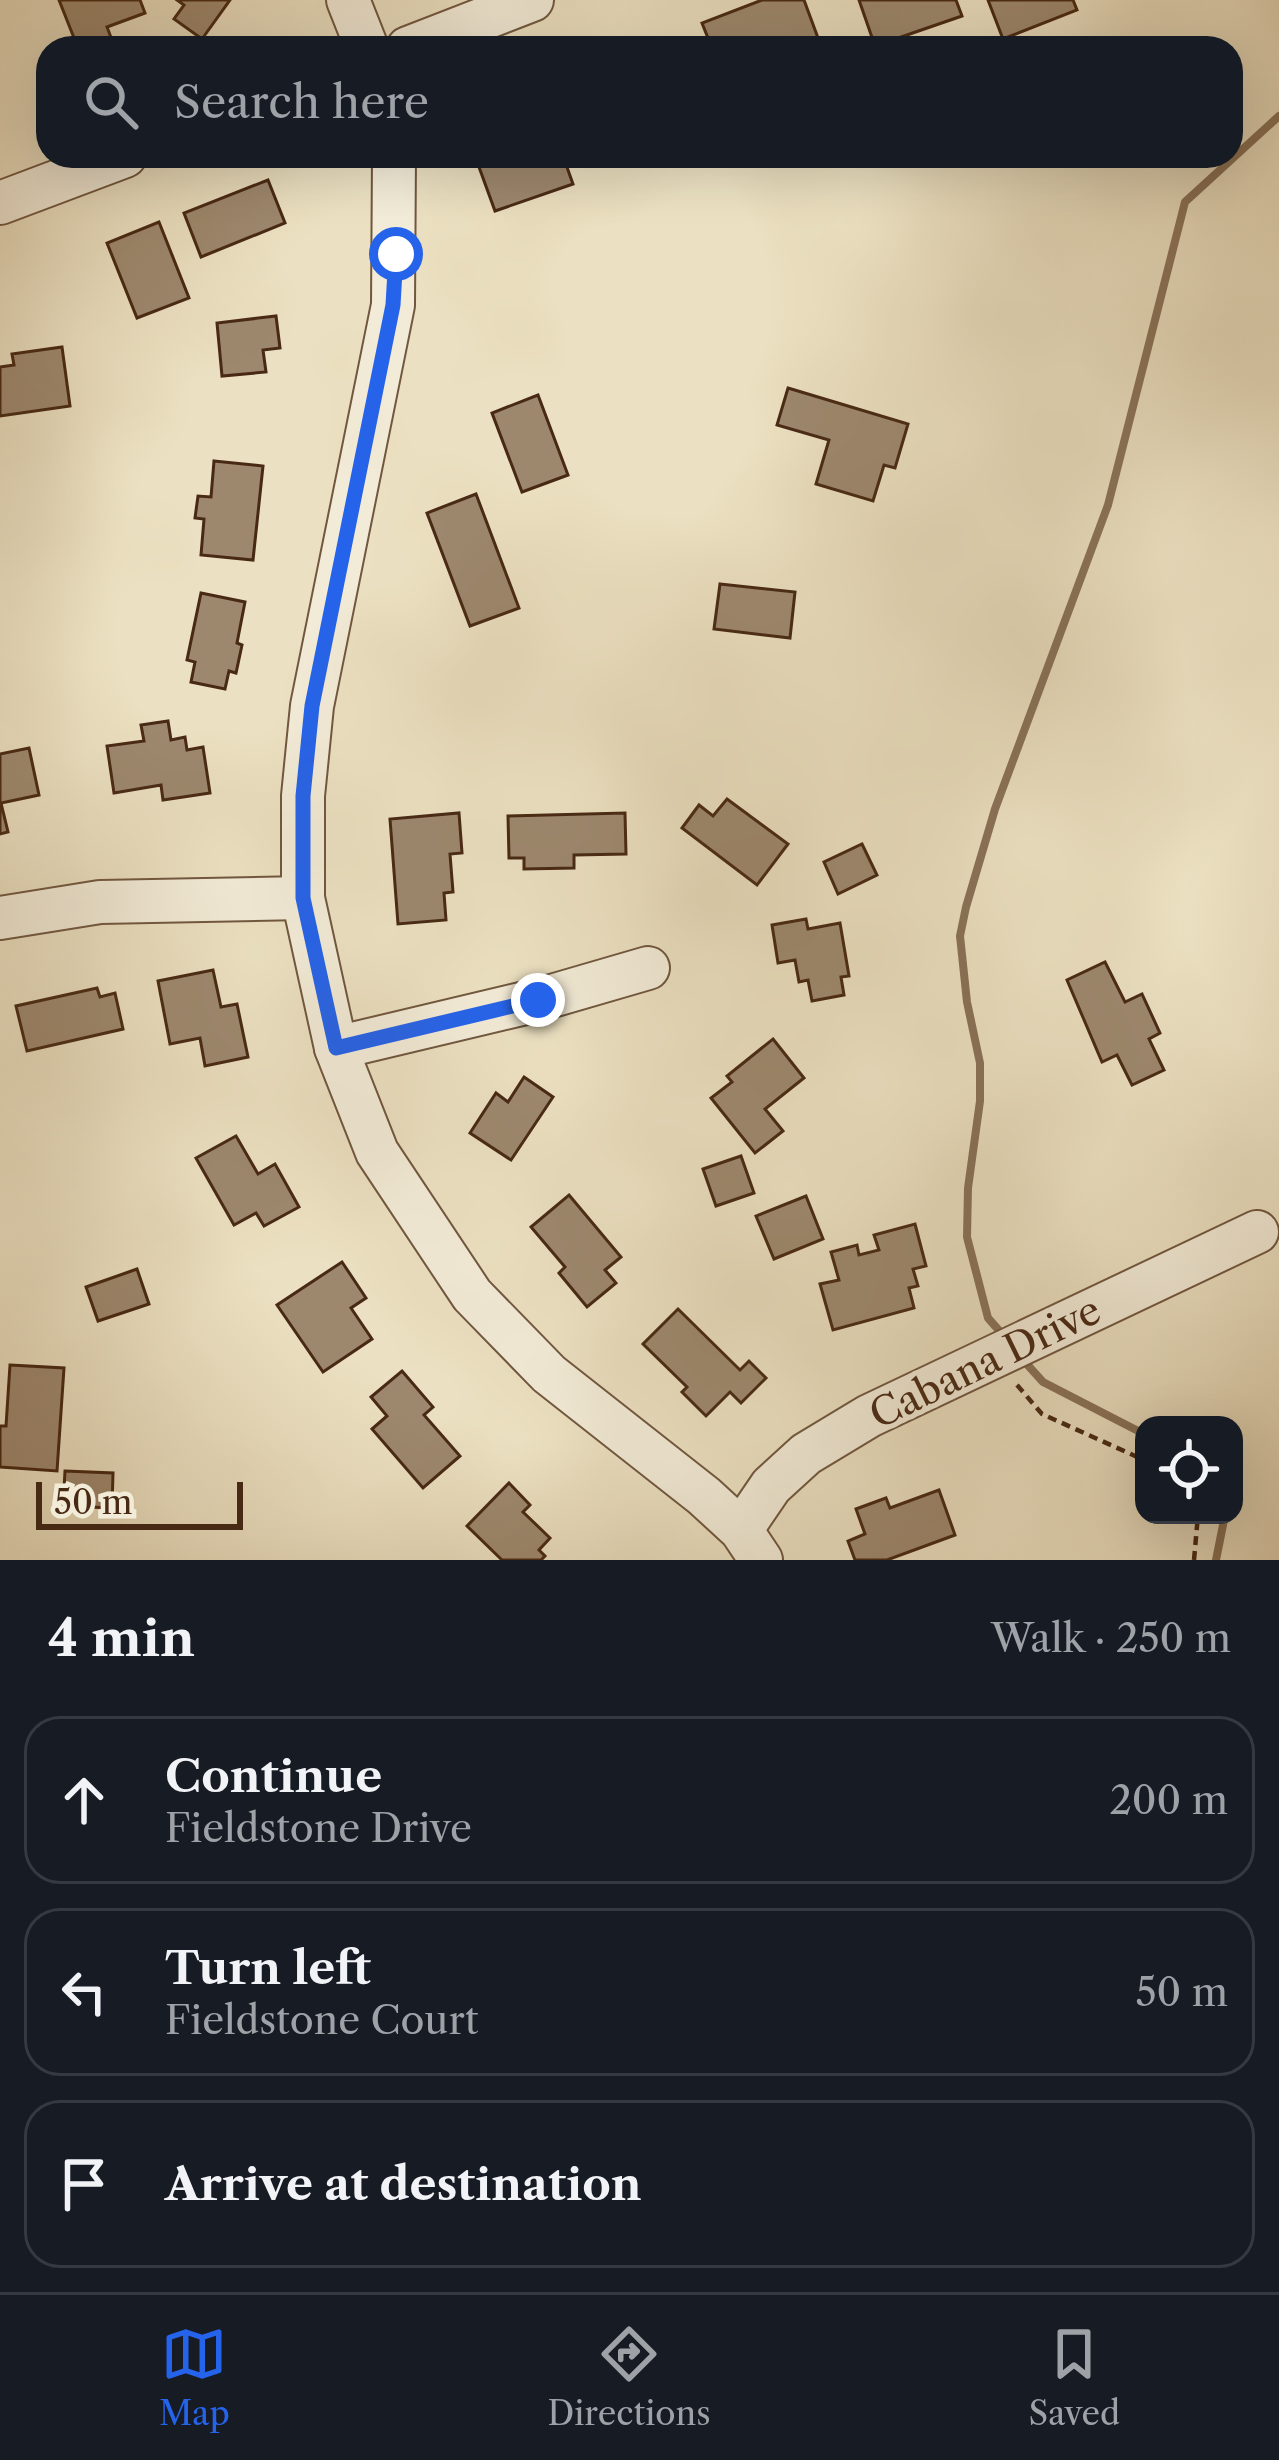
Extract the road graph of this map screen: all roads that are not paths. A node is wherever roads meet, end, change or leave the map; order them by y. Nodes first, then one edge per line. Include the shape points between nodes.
1 (348, 0) edge
2 (532, 0) edge
3 (363, 36) edge
4 (439, 36) edge
5 (93, 168) edge
6 (394, 168) edge
7 (0, 203) edge
8 (303, 898) junction
9 (0, 919) edge
10 (648, 968) dead end
11 (336, 1048) junction
12 (1257, 1232) dead end
13 (751, 1545) edge

1 - 3 street
2 - 4 street
5 - 7 street
6 - 8 street via 393,305 312,706
8 - 9 street via 100,902
8 - 11 street
10 - 11 street
11 - 13 street via 377,1152 472,1295 549,1374 704,1496
12 - 13 street, Cabana Drive via 806,1454 771,1486

